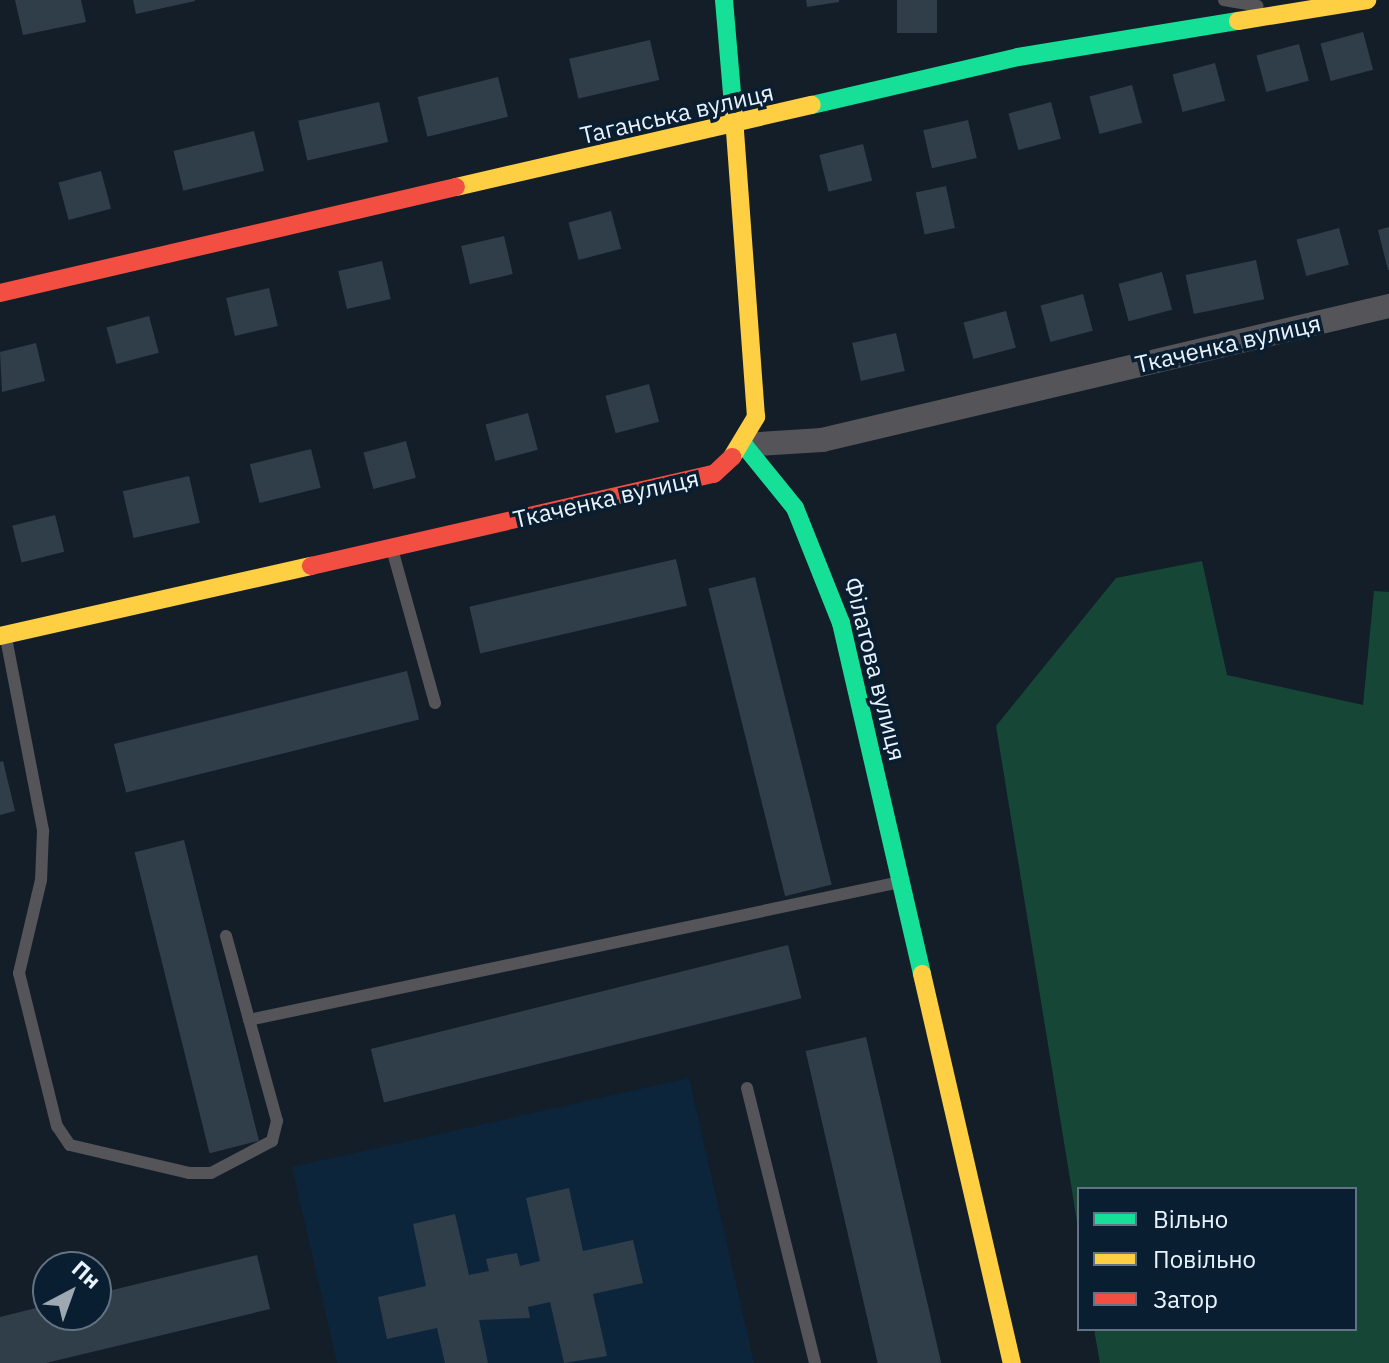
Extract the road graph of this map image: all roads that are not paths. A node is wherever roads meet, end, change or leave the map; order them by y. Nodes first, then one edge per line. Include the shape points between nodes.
1 (724, 0) edge
2 (1224, 0) edge
3 (1367, 0) edge
4 (1291, 12) junction
5 (730, 127) junction
6 (0, 293) edge
7 (1389, 306) edge
8 (744, 445) junction
9 (391, 546) junction
10 (3, 635) edge
11 (435, 703) dead end
12 (903, 881) junction
13 (226, 936) dead end
14 (249, 1020) junction
15 (747, 1088) dead end
16 (815, 1363) edge
17 (1012, 1363) edge

1 - 5 street
2 - 4 lane
3 - 4 street, Таганська вулиця
4 - 5 street, Таганська вулиця via 1018,57
5 - 6 street, Таганська вулиця
5 - 8 street via 756,383 756,417
7 - 8 street, Ткаченка вулиця via 822,440
8 - 9 street, Ткаченка вулиця via 714,474 680,485
8 - 12 street, Філатова вулиця via 795,508 823,562
9 - 10 street, Ткаченка вулиця
9 - 11 lane
10 - 14 lane via 43,831 41,880 19,973 57,1126 70,1145 92,1156 189,1173 254,1155 272,1141 277,1121
12 - 14 lane
12 - 17 street, Філатова вулиця
13 - 14 lane
15 - 16 lane

